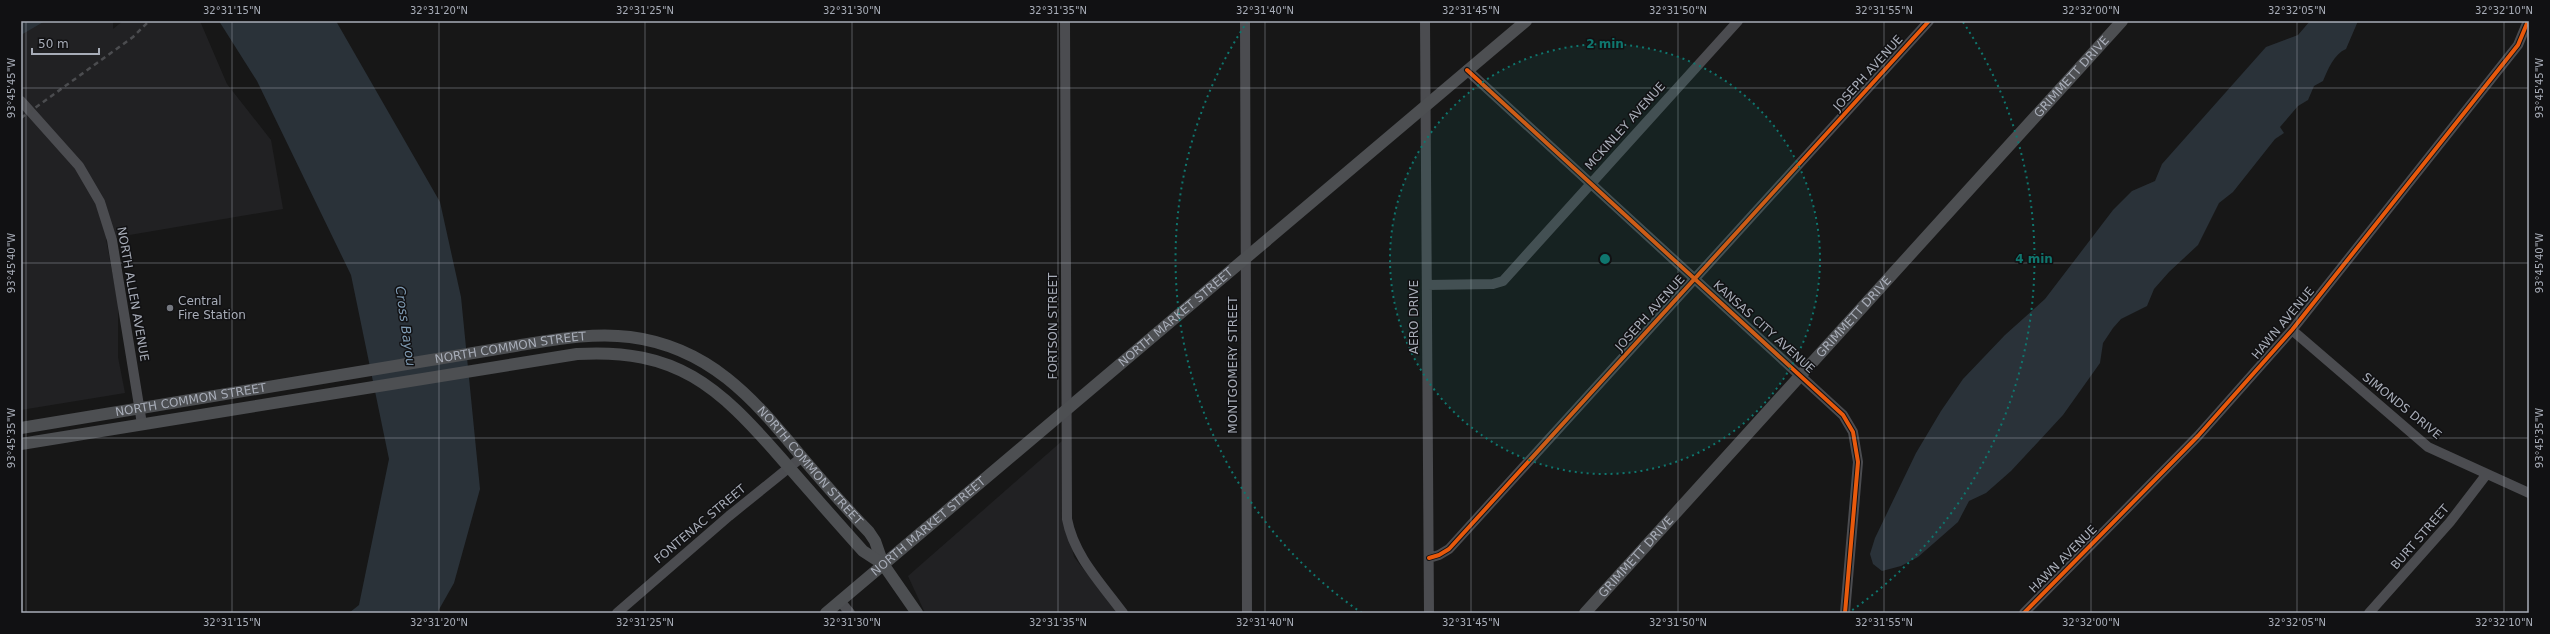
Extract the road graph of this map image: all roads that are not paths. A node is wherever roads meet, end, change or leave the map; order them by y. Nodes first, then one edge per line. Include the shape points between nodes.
1 (1065, 21) edge
2 (1245, 21) edge
3 (1426, 21) edge
4 (1526, 21) edge
5 (1738, 21) edge
6 (1929, 21) edge
7 (2122, 21) edge
8 (2528, 21) edge
9 (1467, 70) junction
10 (21, 101) edge
11 (1426, 107) junction
12 (1591, 184) junction
13 (1246, 258) junction
14 (1695, 278) junction
15 (1427, 285) junction
16 (2292, 330) junction
17 (1801, 374) junction
18 (139, 408) junction
19 (1066, 412) junction
20 (142, 424) junction
21 (21, 428) edge
22 (21, 444) edge
23 (802, 457) junction
24 (789, 467) junction
25 (2486, 475) junction
26 (2529, 494) edge
27 (1429, 558) junction
28 (883, 564) junction
29 (840, 601) junction
30 (617, 613) edge
31 (826, 613) edge
32 (850, 613) edge
33 (917, 613) edge
34 (1123, 613) edge
35 (1247, 613) edge
36 (1429, 613) edge
37 (1585, 613) edge
38 (1845, 613) edge
39 (2024, 613) edge
40 (2369, 613) edge

1 - 19 street, FORTSON STREET
2 - 13 street, MONTGOMERY STREET
3 - 11 street, AERO DRIVE
4 - 9 main road, NORTH MARKET STREET
5 - 12 street, MCKINLEY AVENUE
6 - 14 street, JOSEPH AVENUE
7 - 17 main road, GRIMMETT DRIVE
8 - 16 street, HAWN AVENUE via 2518,45
9 - 11 main road, NORTH MARKET STREET
9 - 12 street, KANSAS CITY AVENUE
10 - 18 street, NORTH ALLEN AVENUE via 79,166 100,202 112,240
11 - 13 main road, NORTH MARKET STREET
11 - 15 street, AERO DRIVE
12 - 14 street, KANSAS CITY AVENUE
12 - 15 street, MCKINLEY AVENUE via 1503,280 1493,284
13 - 19 main road, NORTH MARKET STREET
13 - 35 street, MONTGOMERY STREET
14 - 17 street, KANSAS CITY AVENUE
14 - 27 street, JOSEPH AVENUE via 1449,549
15 - 27 street, AERO DRIVE
16 - 25 street, SIMONDS DRIVE via 2428,446
16 - 39 street, HAWN AVENUE via 2198,436
17 - 37 main road, GRIMMETT DRIVE
17 - 38 street, KANSAS CITY AVENUE via 1843,415 1853,432 1858,452
18 - 20 street, NORTH ALLEN AVENUE
18 - 21 main road, NORTH COMMON STREET
18 - 23 main road, NORTH COMMON STREET via 568,338 631,337 672,347 712,367 739,386
19 - 28 main road, NORTH MARKET STREET
19 - 34 street, FORTSON STREET via 1069,533 1079,554
20 - 22 main road, NORTH COMMON STREET
20 - 24 main road, NORTH COMMON STREET via 518,362 605,353 642,357 677,368 708,385 735,406
23 - 24 street, FONTENAC STREET
23 - 28 main road, NORTH COMMON STREET via 872,537
24 - 28 main road, NORTH COMMON STREET via 863,551
24 - 30 street, FONTENAC STREET
25 - 26 street, SIMONDS DRIVE
25 - 40 street, BURT STREET via 2450,522
27 - 36 street, AERO DRIVE
28 - 29 main road, NORTH MARKET STREET
28 - 33 main road, NORTH COMMON STREET
29 - 31 main road, NORTH MARKET STREET
29 - 32 street

